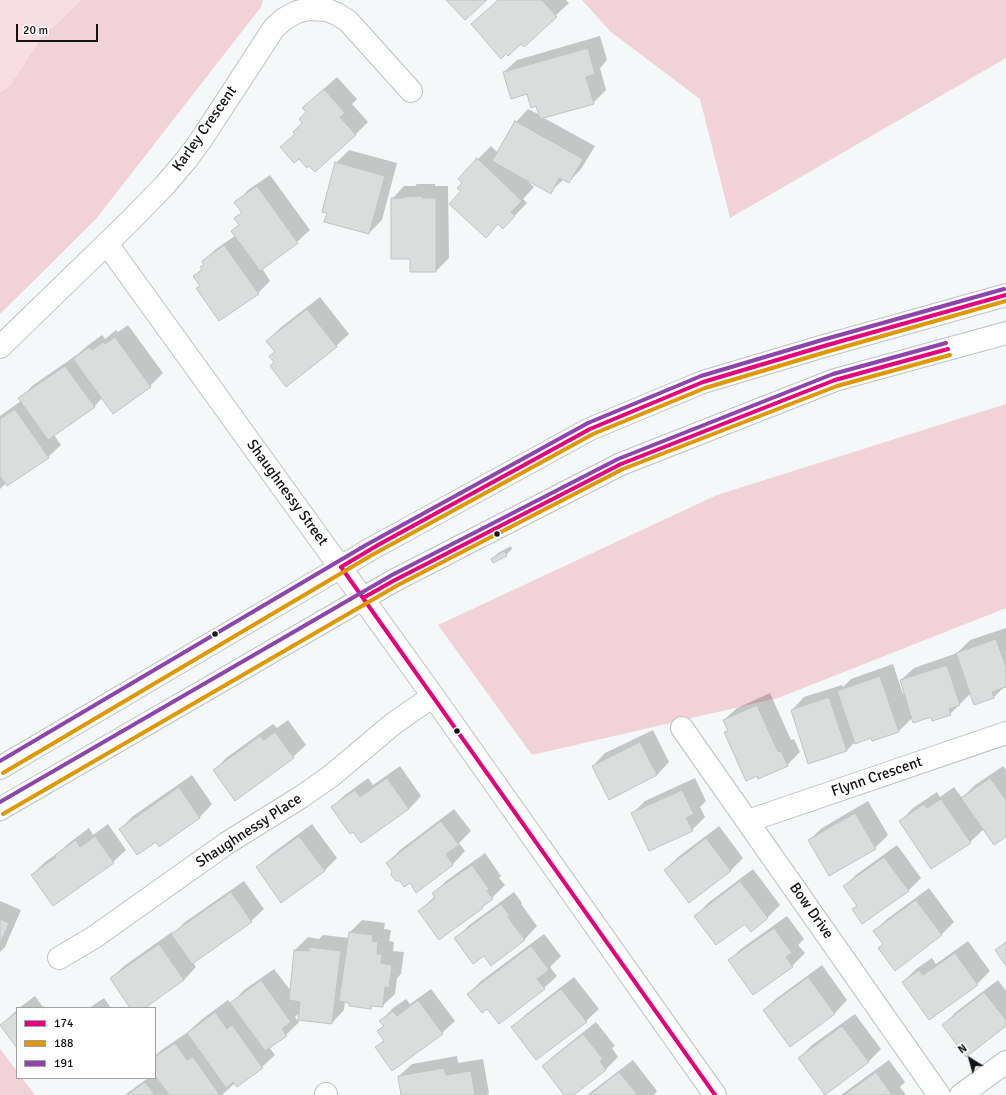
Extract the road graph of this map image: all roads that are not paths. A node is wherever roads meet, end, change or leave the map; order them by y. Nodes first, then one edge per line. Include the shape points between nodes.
1 (412, 91) dead end
2 (107, 244) junction
3 (1006, 295) edge
4 (1006, 333) edge
5 (0, 347) edge
6 (341, 567) junction
7 (363, 598) junction
8 (433, 696) junction
9 (682, 728) dead end
10 (1006, 733) edge
11 (0, 768) edge
12 (0, 809) edge
13 (748, 821) junction
14 (59, 958) dead end
15 (1006, 1062) edge
16 (715, 1095) edge
17 (939, 1095) edge
18 (961, 1095) edge

1 - 2 street, Karley Crescent via 348,22 337,14 327,10 308,9 297,12 274,28 187,159
2 - 5 street, Karley Crescent
2 - 6 street, Shaughnessy Street
3 - 6 street via 703,382 590,429 378,544
4 - 7 street via 835,380 621,464
6 - 7 street, Shaughnessy Street
6 - 11 street
7 - 8 street, Shaughnessy Street
7 - 12 street
8 - 14 street, Shaughnessy Place via 394,724 332,776 227,843 93,938
8 - 16 street, Shaughnessy Street
9 - 13 street, Bow Drive
10 - 13 street, Flynn Crescent
13 - 17 street, Bow Drive
15 - 18 street

